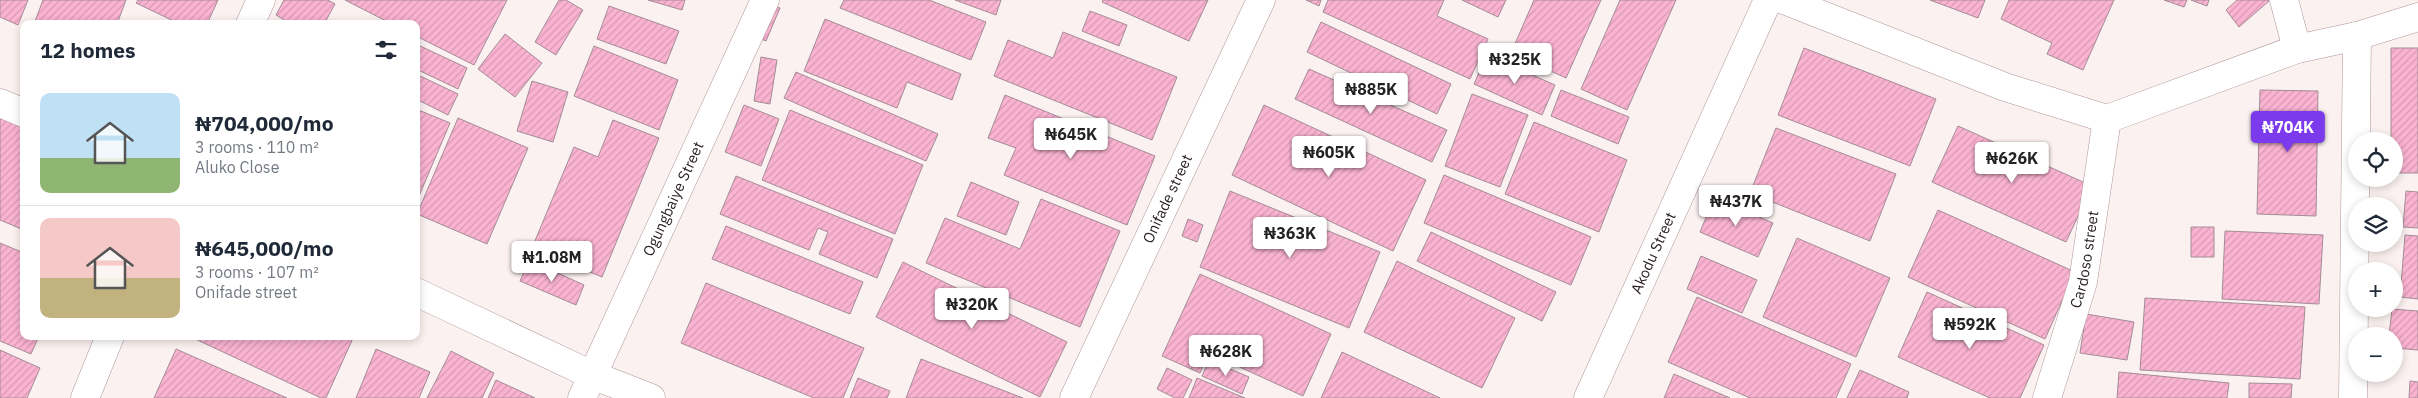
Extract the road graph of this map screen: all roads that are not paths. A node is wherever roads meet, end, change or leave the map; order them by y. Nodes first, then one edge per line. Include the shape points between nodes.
1 (262, 0) edge
2 (765, 0) edge
3 (1261, 0) edge
4 (1768, 0) edge
5 (1784, 0) edge
6 (2284, 0) edge
7 (2418, 17) edge
8 (252, 20) edge
9 (2356, 36) junction
10 (2297, 49) junction
11 (0, 103) edge
12 (20, 111) edge
13 (2107, 119) junction
14 (420, 294) edge
15 (108, 340) edge
16 (587, 387) edge
17 (85, 398) edge
18 (651, 398) edge
19 (1074, 398) edge
20 (1588, 398) edge
21 (2046, 398) edge
22 (2353, 398) edge

1 - 8 street
2 - 16 street, Ogungbaiye Street
3 - 19 street, Onifade street
4 - 20 street, Akodu Street
5 - 13 street via 2004,86
6 - 10 street
7 - 9 street
9 - 10 street
9 - 22 street
10 - 13 street
11 - 12 street
13 - 21 street, Cardoso street via 2082,282
14 - 16 street
15 - 17 street
16 - 18 street

